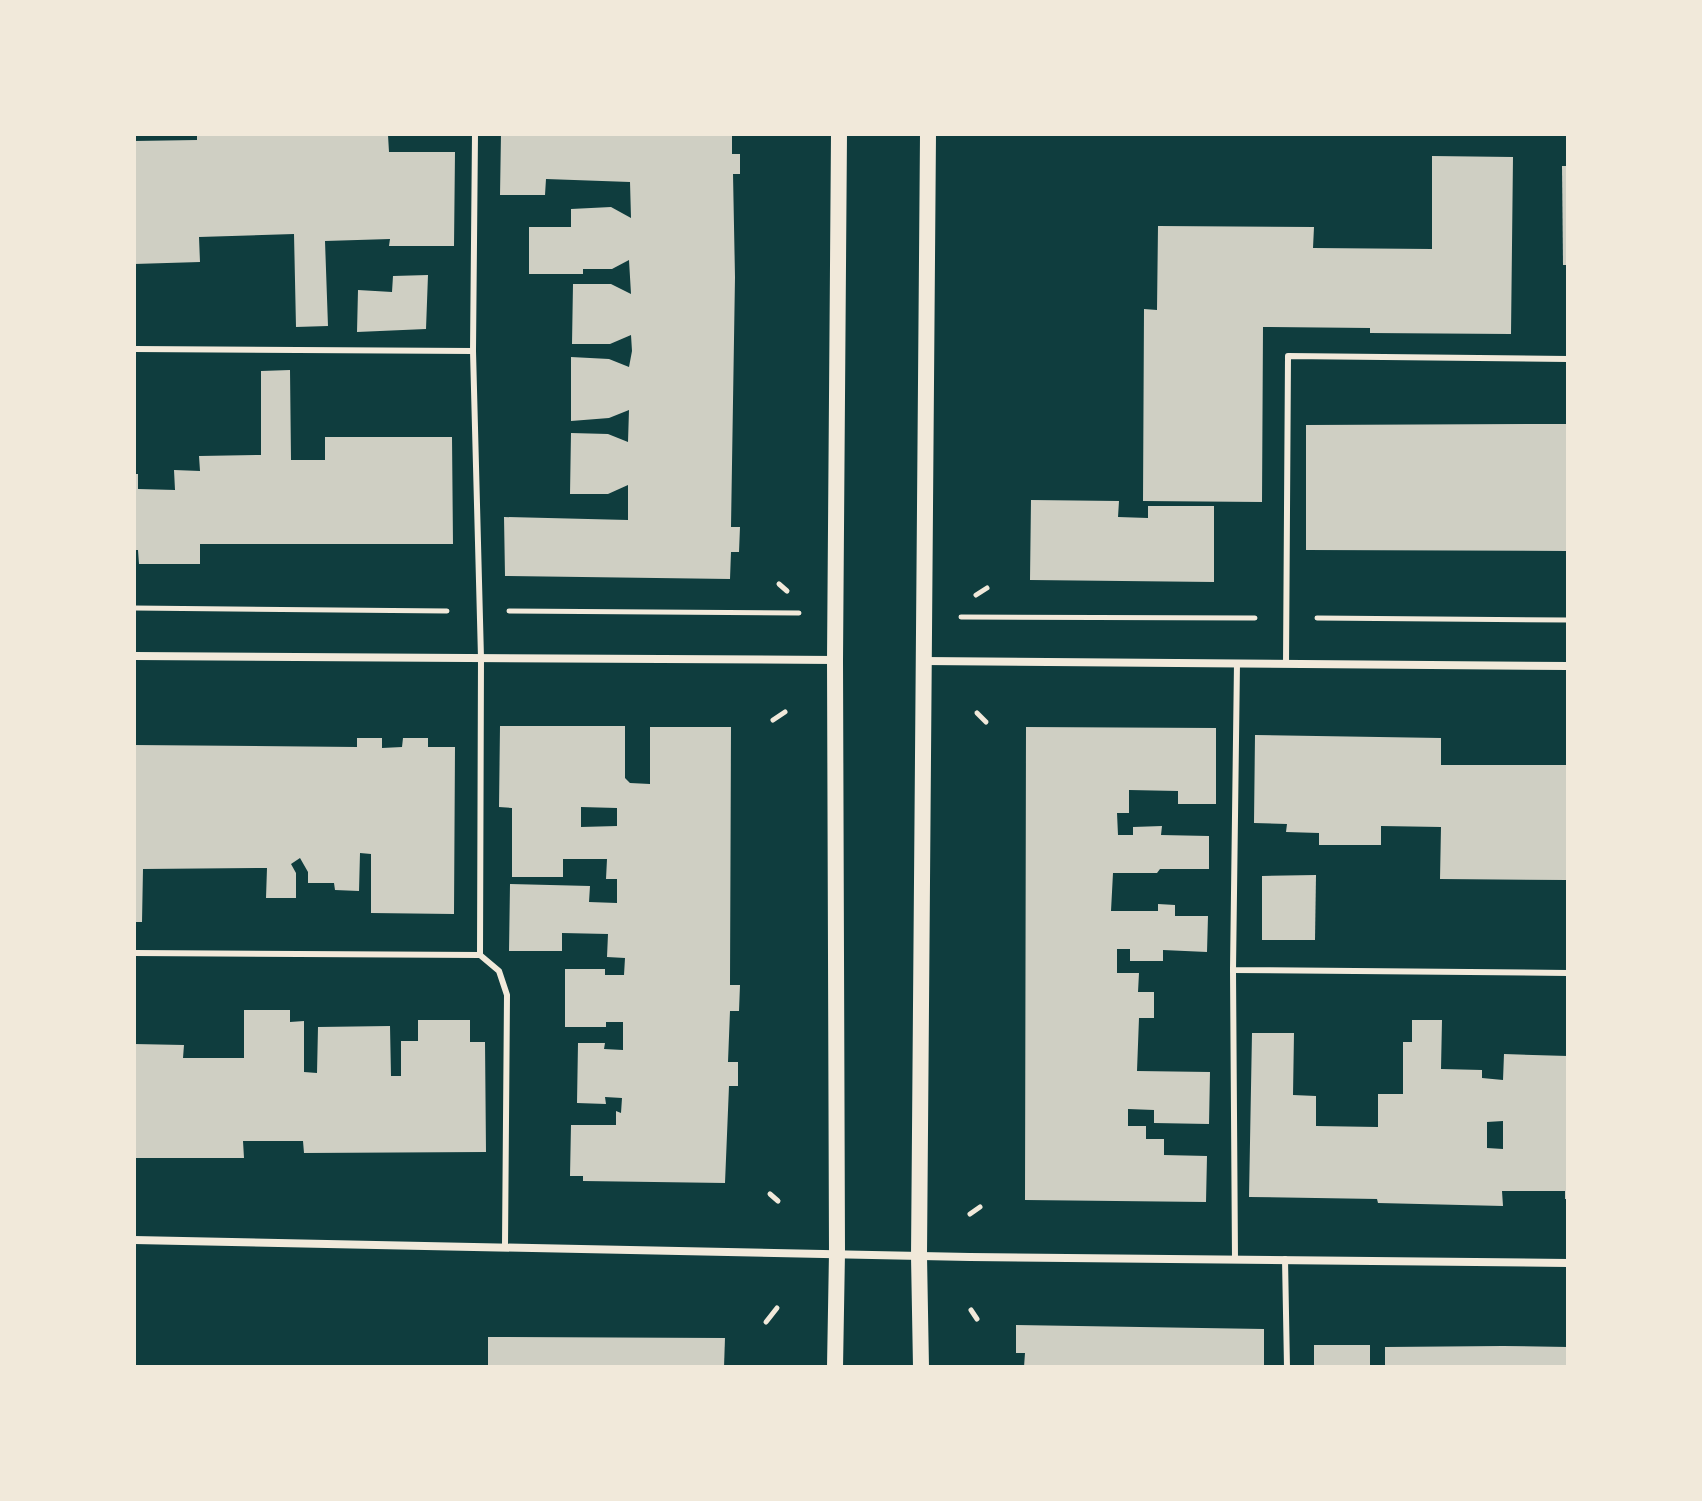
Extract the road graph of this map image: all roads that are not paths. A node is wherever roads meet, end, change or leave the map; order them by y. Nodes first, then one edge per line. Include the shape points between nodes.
1 (475, 134) edge
2 (839, 134) edge
3 (928, 134) edge
4 (134, 349) edge
5 (473, 351) junction
6 (1568, 359) edge
7 (134, 656) edge
8 (481, 658) junction
9 (835, 660) junction
10 (924, 661) junction
11 (1237, 663) junction
12 (1286, 664) junction
13 (1568, 666) edge
14 (134, 953) edge
15 (480, 955) junction
16 (1233, 970) junction
17 (1568, 973) edge
18 (134, 1240) edge
19 (505, 1246) junction
20 (837, 1253) junction
21 (919, 1256) junction
22 (1235, 1258) junction
23 (1285, 1259) junction
24 (1568, 1263) edge
25 (835, 1367) edge
26 (921, 1367) edge
27 (1287, 1367) edge

1 - 5 lane
2 - 9 main road
3 - 10 main road
4 - 5 lane
5 - 8 lane
6 - 12 lane via 1288,356
7 - 8 street
8 - 9 street
8 - 15 lane
9 - 20 main road
10 - 11 street
10 - 21 main road
11 - 12 street
11 - 16 lane
12 - 13 street
14 - 15 lane
15 - 19 lane via 499,971 507,995
16 - 17 lane
16 - 22 lane
18 - 19 street
19 - 20 street
20 - 21 street
20 - 25 main road
21 - 22 street
21 - 26 main road
22 - 23 street
23 - 24 street
23 - 27 lane

